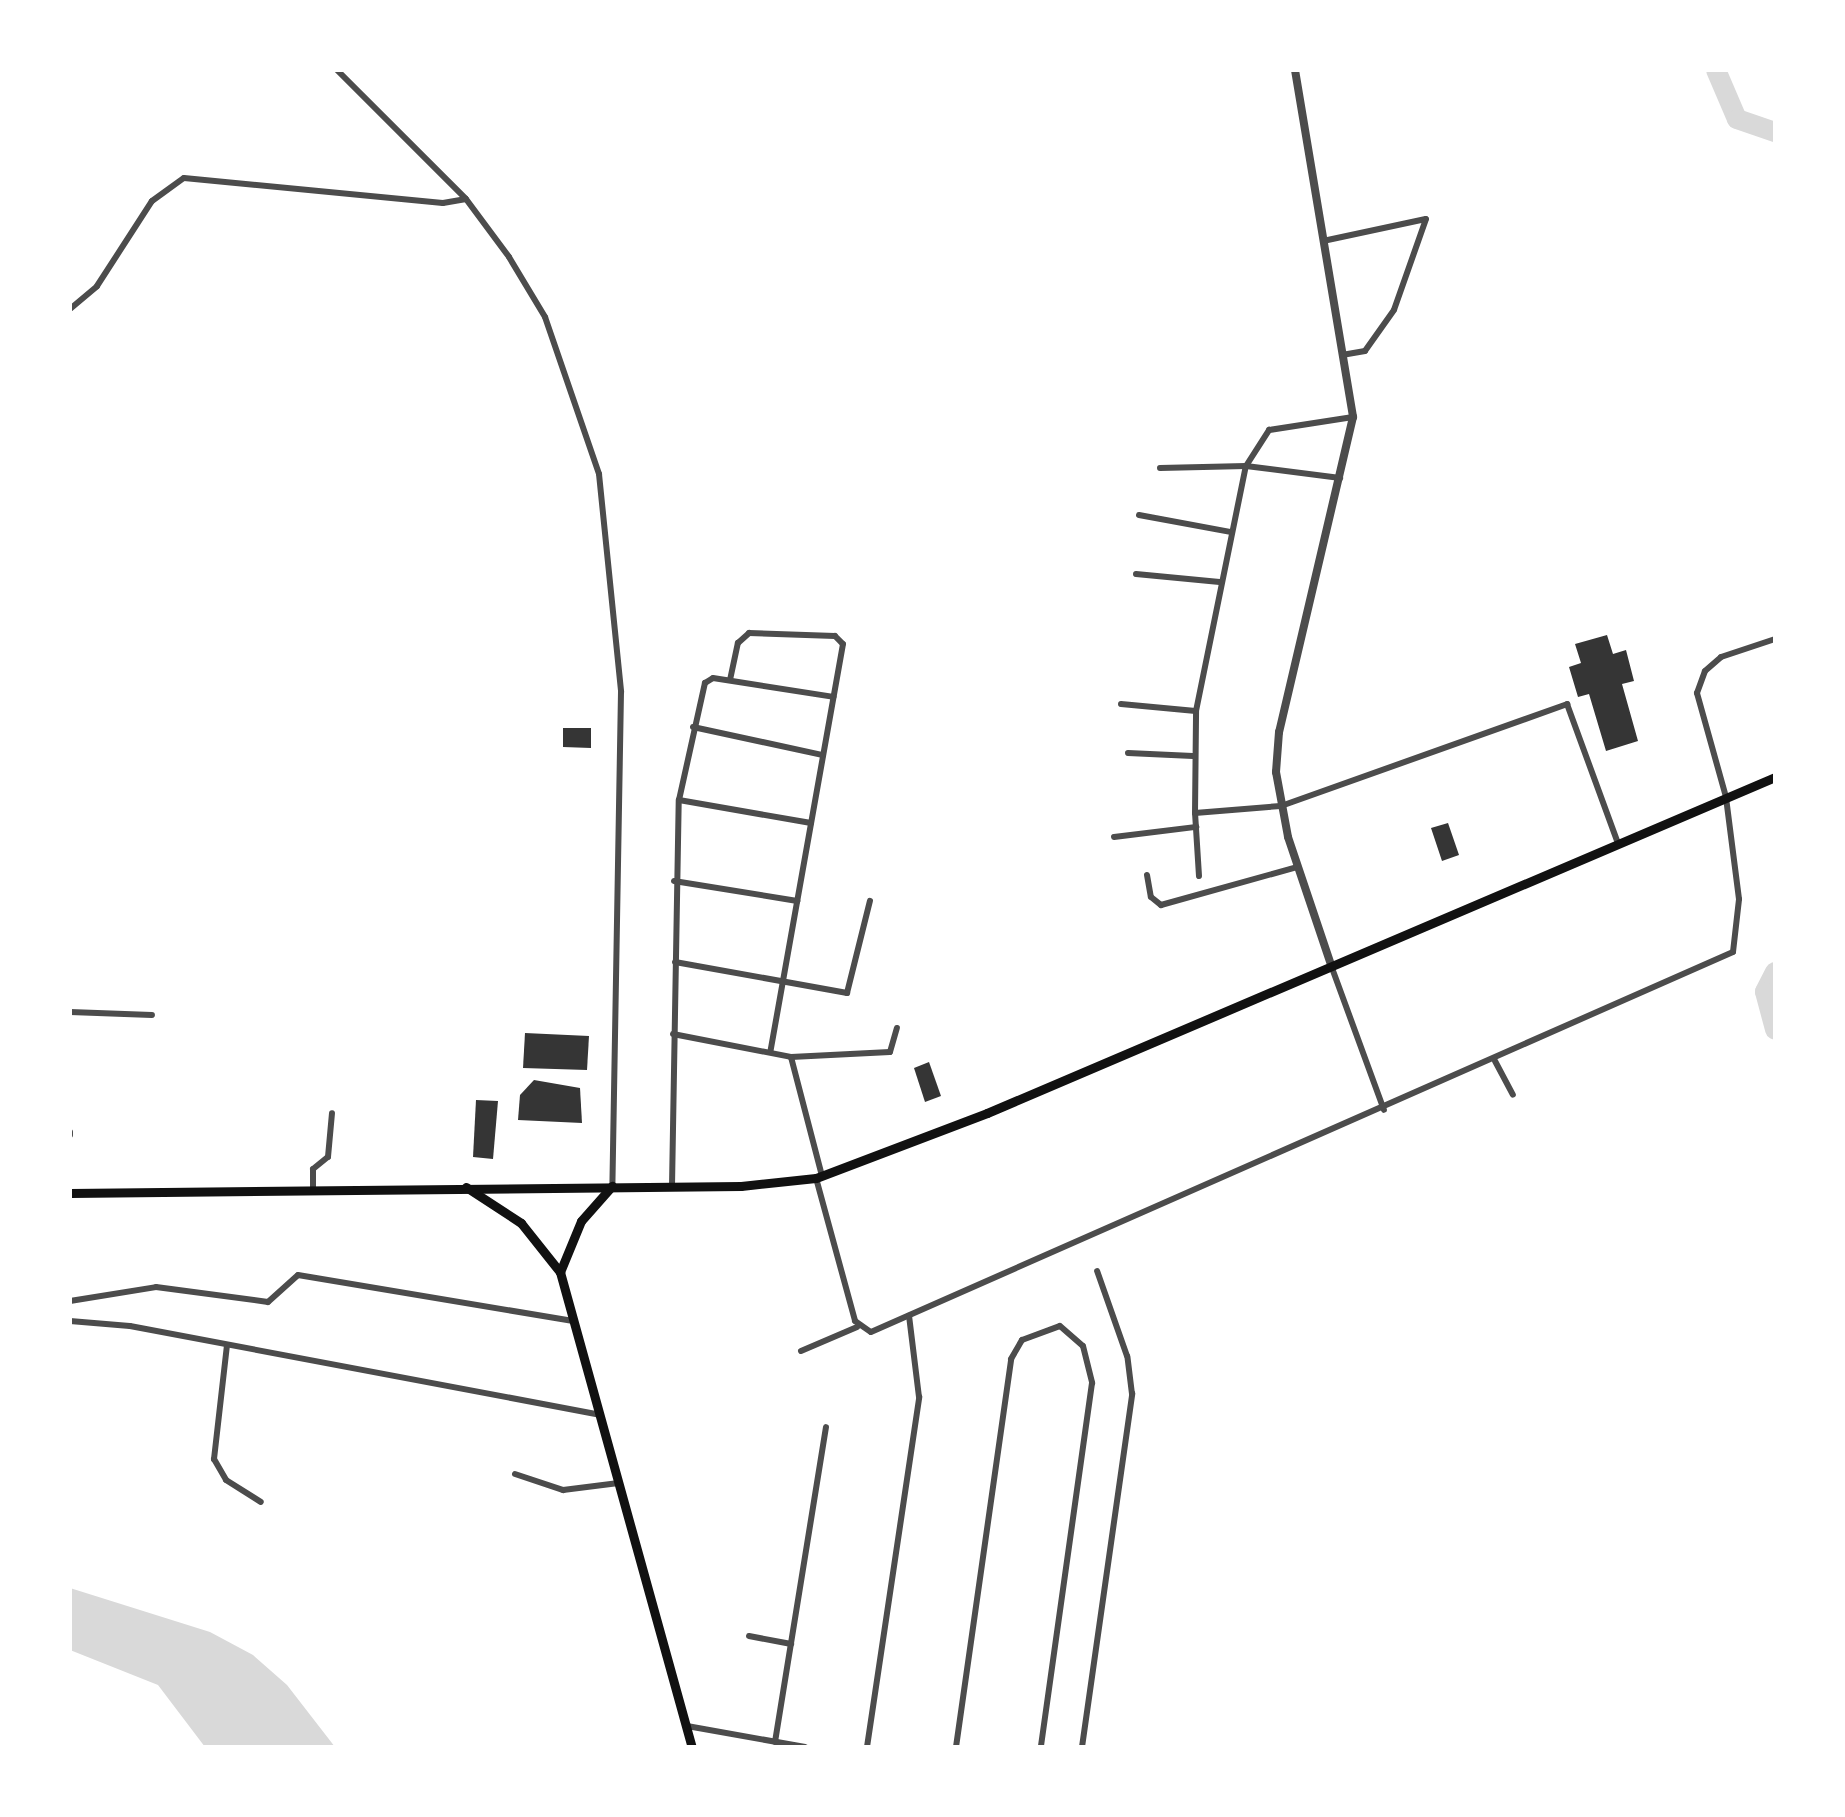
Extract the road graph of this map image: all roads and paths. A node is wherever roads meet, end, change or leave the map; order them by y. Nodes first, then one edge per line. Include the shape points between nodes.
1 (337, 70) edge
2 (1296, 70) edge
3 (466, 198) junction
4 (1323, 241) junction
5 (70, 309) edge
6 (1343, 355) junction
7 (1353, 417) junction
8 (1246, 466) junction
9 (1160, 468) dead end
10 (1340, 478) junction
11 (1140, 515) dead end
12 (1231, 532) junction
13 (1136, 574) dead end
14 (1220, 582) junction
15 (1775, 639) edge
16 (730, 680) junction
17 (834, 697) junction
18 (1121, 704) dead end
19 (1196, 712) junction
20 (694, 727) junction
21 (1128, 753) dead end
22 (823, 755) junction
23 (1192, 756) junction
24 (1775, 777) edge
25 (1726, 798) junction
26 (679, 800) junction
27 (1281, 806) junction
28 (1195, 813) junction
29 (811, 822) junction
30 (1196, 827) junction
31 (1114, 837) dead end
32 (1616, 841) junction
33 (1297, 867) junction
34 (1147, 876) dead end
35 (1199, 876) dead end
36 (674, 881) junction
37 (797, 901) junction
38 (870, 901) dead end
39 (675, 962) junction
40 (1332, 968) junction
41 (783, 981) junction
42 (70, 1012) edge
43 (152, 1015) dead end
44 (897, 1028) dead end
45 (674, 1034) junction
46 (770, 1052) junction
47 (790, 1057) junction
48 (1494, 1061) junction
49 (1513, 1095) dead end
50 (1384, 1110) junction
51 (332, 1113) dead end
52 (819, 1177) junction
53 (458, 1184) junction
54 (612, 1186) junction
55 (672, 1186) junction
56 (313, 1187) junction
57 (70, 1194) edge
58 (1098, 1271) dead end
59 (560, 1272) junction
60 (70, 1301) edge
61 (909, 1316) junction
62 (70, 1321) edge
63 (574, 1321) junction
64 (858, 1327) junction
65 (227, 1345) junction
66 (801, 1351) dead end
67 (602, 1416) junction
68 (826, 1428) dead end
69 (514, 1474) dead end
70 (620, 1482) junction
71 (261, 1502) dead end
72 (749, 1636) dead end
73 (790, 1644) junction
74 (687, 1726) junction
75 (774, 1742) junction
76 (692, 1747) edge
77 (805, 1747) edge
78 (867, 1747) edge
79 (956, 1747) edge
80 (1041, 1747) edge
81 (1082, 1747) edge

1 - 3 street
2 - 4 street
3 - 5 street via 443,204 184,178 152,200 97,286
3 - 54 street via 545,317 608,519 622,692
4 - 6 street
4 - 6 street via 1426,219 1394,310 1365,351
6 - 7 street
7 - 8 street via 1269,430
7 - 10 street
8 - 9 street
8 - 10 street
8 - 12 street
10 - 27 street via 1279,732
11 - 12 street
12 - 14 street
13 - 14 street
14 - 19 street
15 - 25 street via 1721,657 1705,671 1697,693
16 - 17 street
16 - 17 street via 738,642 749,633 835,636 844,644
16 - 20 street via 708,679
17 - 22 street
18 - 19 street
19 - 23 street
20 - 22 street
20 - 26 street
21 - 23 street
22 - 29 street
23 - 28 street
24 - 25 main road
25 - 32 main road
25 - 48 street via 1738,899 1733,952
26 - 29 street
26 - 36 street
27 - 28 street
27 - 32 street via 1567,704
27 - 33 street
28 - 30 street
29 - 37 street
30 - 31 street
30 - 35 street
32 - 40 main road
33 - 34 street via 1162,905
33 - 40 street
36 - 37 street
36 - 39 street
37 - 41 street
38 - 41 street via 847,993
39 - 41 street
39 - 45 street
40 - 50 street
40 - 52 main road
41 - 46 street
42 - 43 street
44 - 47 street via 894,1050 886,1054
45 - 46 street
45 - 55 street
46 - 47 street
47 - 52 street
48 - 49 street
48 - 50 street
50 - 61 street
51 - 56 street via 328,1157 313,1169
52 - 55 main road
52 - 64 street
53 - 54 main road
53 - 56 main road
53 - 59 main road via 504,1208
54 - 55 main road
54 - 59 main road via 582,1221
56 - 57 main road
58 - 81 street via 1127,1356 1132,1394
59 - 63 main road
60 - 63 street via 156,1287 268,1302 298,1276
61 - 64 street via 871,1332
61 - 78 street via 919,1397
62 - 65 street
63 - 67 main road
64 - 66 street
65 - 67 street
65 - 71 street via 214,1460 226,1480
67 - 70 main road
68 - 73 street
69 - 70 street via 563,1490
70 - 74 main road
72 - 73 street
73 - 75 street
74 - 75 street
74 - 76 main road
75 - 77 street
79 - 80 street via 1014,1348 1060,1326 1082,1346 1092,1383

